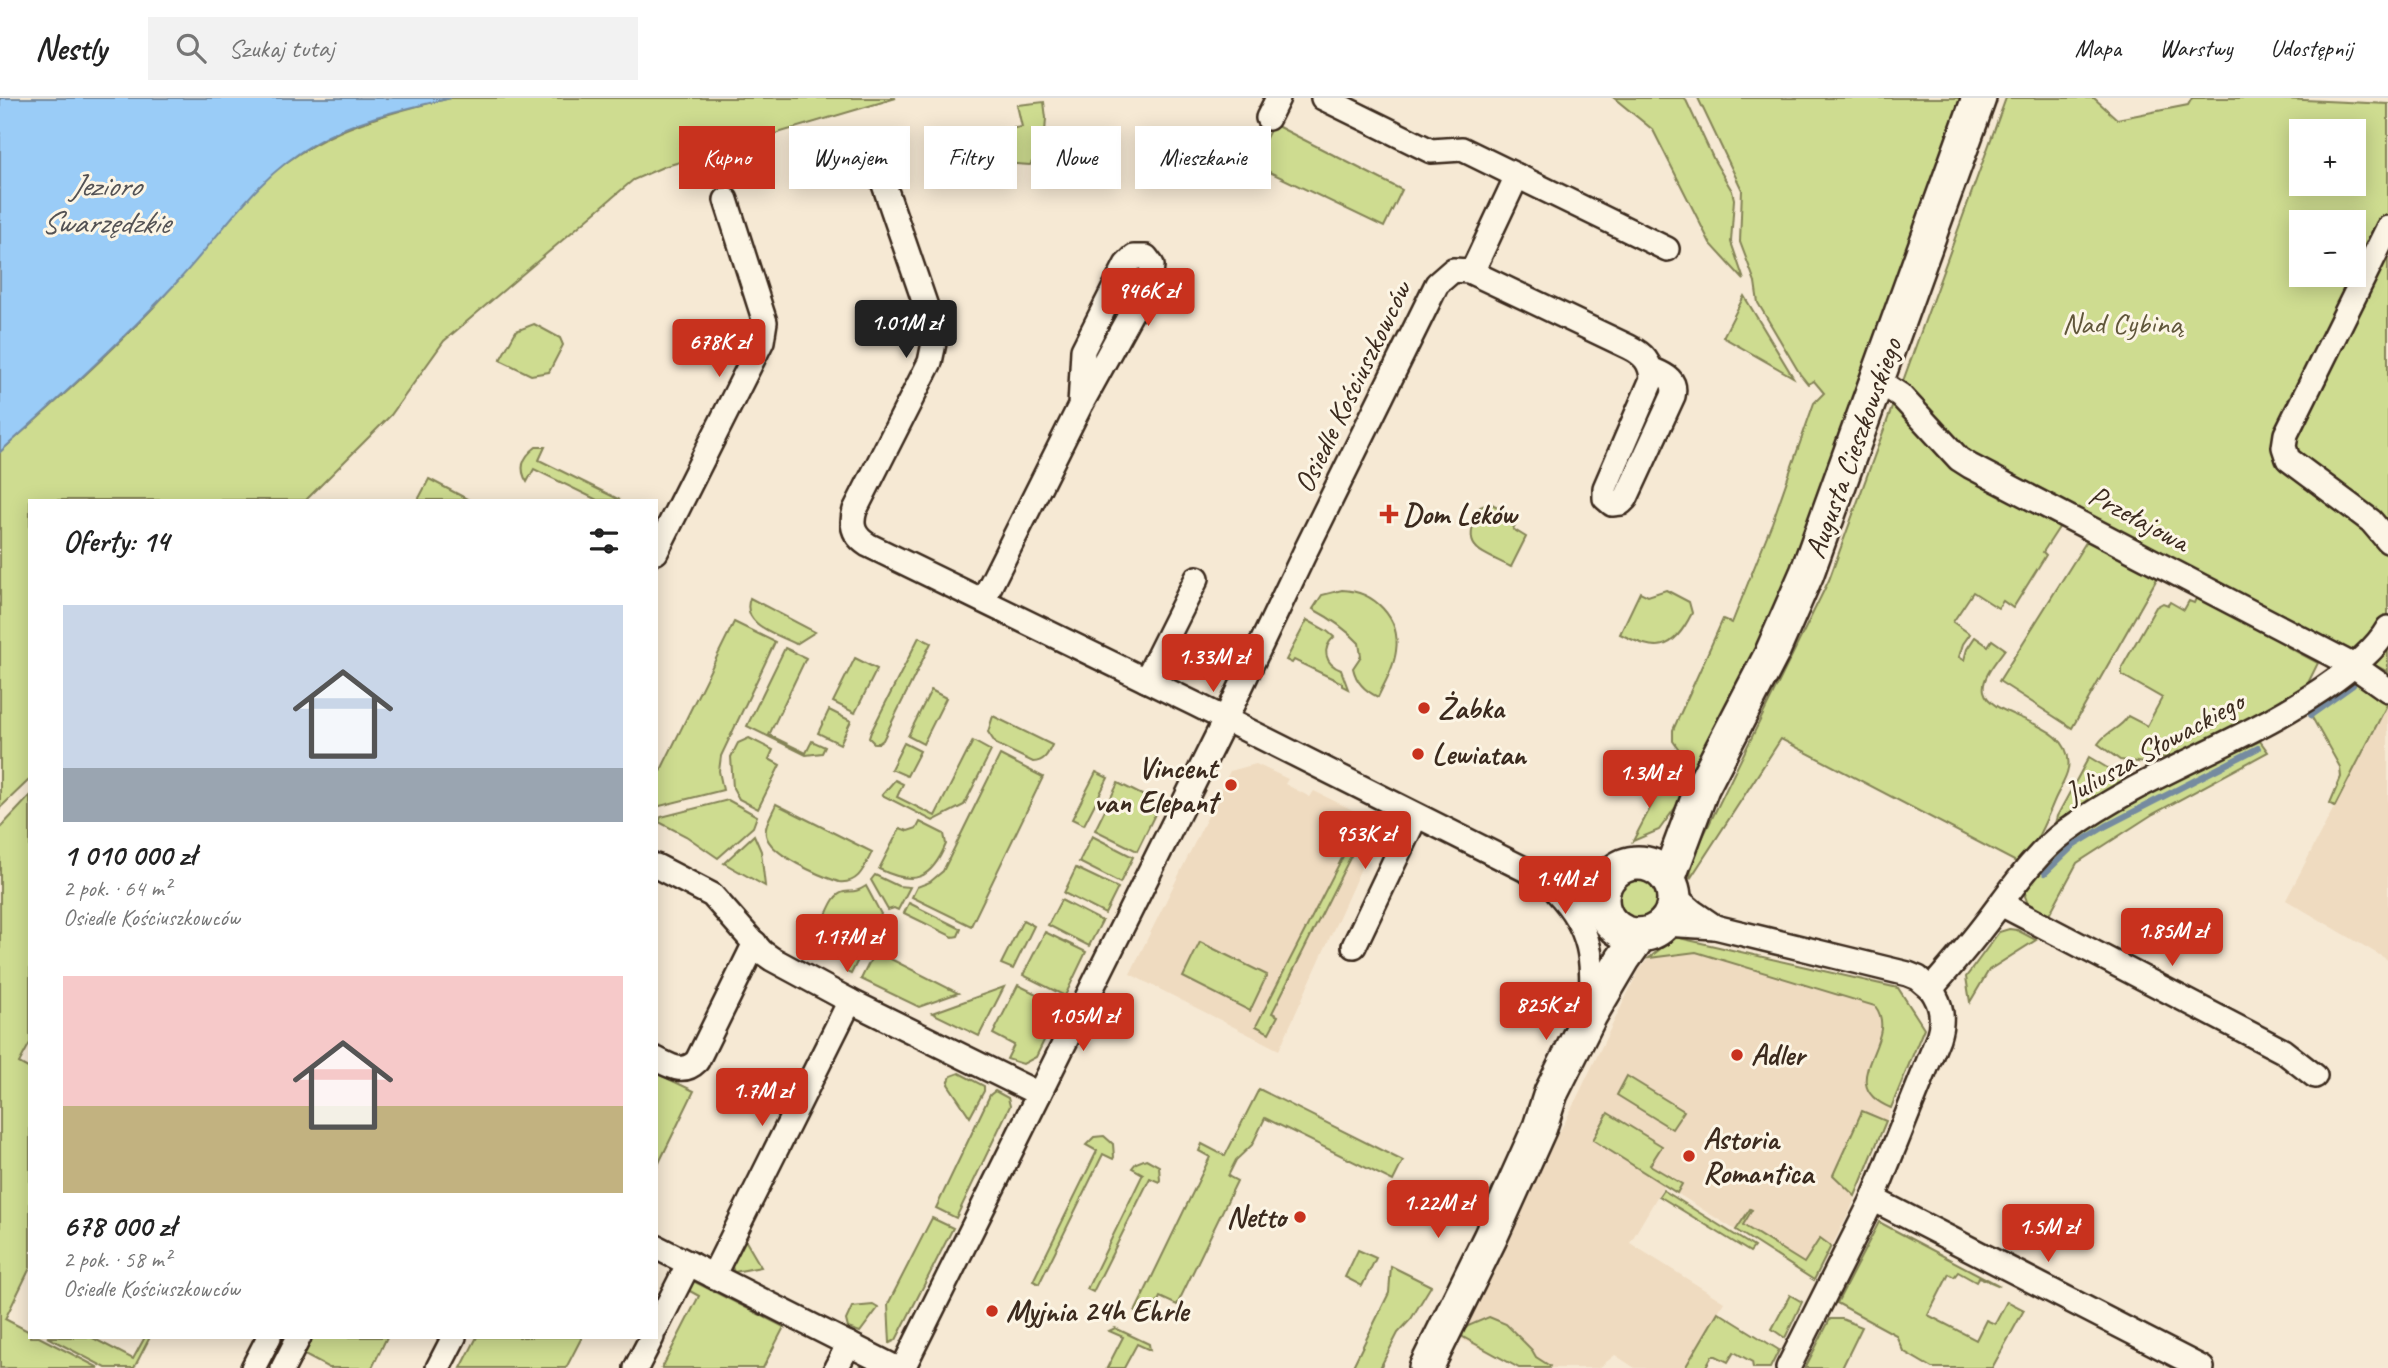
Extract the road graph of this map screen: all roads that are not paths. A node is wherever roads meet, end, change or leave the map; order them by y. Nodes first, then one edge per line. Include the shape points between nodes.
1 (1323, 98) edge
2 (1979, 98) edge
3 (1517, 176) junction
4 (886, 189) edge
5 (726, 200) dead end
6 (2388, 228) edge
7 (1667, 249) dead end
8 (1472, 272) junction
9 (1651, 369) junction
10 (1877, 380) junction
11 (1080, 406) junction
12 (2388, 541) edge
13 (658, 548) edge
14 (1197, 578) dead end
15 (983, 600) junction
16 (2387, 634) edge
17 (2354, 666) junction
18 (1146, 680) junction
19 (2388, 690) edge
20 (1225, 720) junction
21 (1702, 788) junction
22 (1416, 816) junction
23 (658, 867) edge
24 (1618, 869) junction
25 (1546, 880) junction
26 (2001, 904) junction
27 (1662, 908) junction
28 (1606, 916) junction
29 (755, 943) junction
30 (1354, 946) dead end
31 (1931, 989) junction
32 (850, 1001) junction
33 (1590, 1014) junction
34 (658, 1060) edge
35 (2315, 1076) dead end
36 (1551, 1093) junction
37 (1039, 1094) junction
38 (1872, 1199) junction
39 (658, 1248) edge
40 (690, 1264) junction
41 (713, 1276) junction
42 (658, 1324) edge
43 (268, 1339) edge
44 (298, 1339) edge
45 (453, 1339) edge
46 (651, 1339) edge
47 (849, 1344) junction
48 (253, 1368) edge
49 (283, 1368) edge
50 (438, 1368) edge
51 (636, 1368) edge
52 (836, 1368) edge
53 (896, 1368) edge
54 (903, 1368) edge
55 (1405, 1368) edge
56 (1426, 1368) edge
57 (1788, 1368) edge
58 (2202, 1368) edge

1 - 3 street via 1431,151 1460,148
2 - 10 street, Augusta Cieszkowskiego
3 - 7 street
3 - 8 street
4 - 15 street via 931,321 934,343 930,362 855,510 853,530 868,545
5 - 13 street via 765,322 762,341
6 - 12 street via 2286,434 2284,447 2288,459 2371,521
8 - 9 street via 1629,346
8 - 20 street, Osiedle Kościuszkowców via 1453,270 1435,289
9 - 9 street via 1651,382 1605,488 1605,498 1612,504 1626,498 1674,394 1670,379
10 - 17 street, Przełajowa via 1900,395 1970,466
10 - 21 street, Augusta Cieszkowskiego via 1793,606
11 - 11 street via 1151,277 1152,265 1146,257 1134,257 1126,265 1083,350
11 - 15 street
14 - 18 street
15 - 18 street
16 - 17 street, Juliusza Słowackiego
17 - 19 street, Przełajowa
17 - 26 street, Juliusza Słowackiego via 2305,702 2087,817 2049,845
18 - 20 street
20 - 22 street
20 - 37 street
21 - 24 street, Augusta Cieszkowskiego via 1657,841
21 - 27 street, Augusta Cieszkowskiego
22 - 25 street
22 - 30 street
23 - 29 street via 712,895
24 - 25 street via 1589,883
24 - 27 street via 1637,863 1660,870
24 - 28 street via 1602,891
25 - 28 street
25 - 33 street via 1573,912 1588,942
26 - 31 street, Juliusza Słowackiego
26 - 35 street via 2283,1051
27 - 28 street via 1620,931
27 - 31 street via 1693,912 1716,927 1908,974
27 - 33 street, Augusta Cieszkowskiego via 1623,959
28 - 33 street, Augusta Cieszkowskiego via 1606,945
29 - 32 street via 772,959
29 - 34 street via 696,1061 679,1069
31 - 38 street via 1940,1006 1940,1031
32 - 37 street
32 - 41 street
33 - 36 street, Augusta Cieszkowskiego
36 - 55 street, Augusta Cieszkowskiego via 1522,1134
36 - 56 street, Augusta Cieszkowskiego via 1490,1238
37 - 54 street
38 - 57 street
38 - 58 street
39 - 40 street
40 - 41 street
40 - 42 street
41 - 47 street
43 - 48 street
44 - 49 street
45 - 50 street
46 - 51 street
47 - 52 street
47 - 53 street

